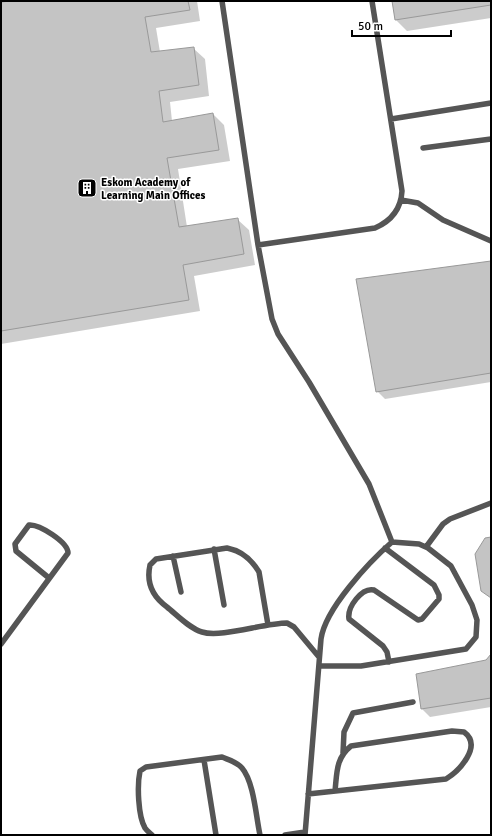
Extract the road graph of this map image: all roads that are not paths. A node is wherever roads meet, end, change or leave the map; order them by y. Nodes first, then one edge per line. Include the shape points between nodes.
1 (222, 1) edge
2 (372, 1) edge
3 (491, 103) edge
4 (390, 119) junction
5 (491, 139) edge
6 (423, 148) dead end
7 (401, 200) junction
8 (491, 240) edge
9 (258, 245) junction
10 (491, 503) edge
11 (392, 542) junction
12 (426, 547) junction
13 (385, 548) junction
14 (214, 549) junction
15 (173, 556) junction
16 (50, 578) junction
17 (181, 592) dead end
18 (224, 605) dead end
19 (268, 625) junction
20 (1, 644) edge
21 (319, 656) junction
22 (389, 662) junction
23 (319, 666) junction
24 (412, 702) dead end
25 (343, 753) junction
26 (204, 760) junction
27 (335, 791) junction
28 (308, 794) junction
29 (305, 834) edge
30 (152, 835) edge
31 (216, 835) edge
32 (260, 835) edge
33 (285, 835) edge

1 - 9 lane
2 - 4 lane
3 - 4 lane
4 - 7 lane via 402,191
5 - 6 lane
7 - 8 lane via 418,203 443,220
7 - 9 lane via 390,219 375,228
9 - 11 lane via 274,327 369,484
10 - 12 lane via 450,518
11 - 12 lane via 414,543
11 - 13 lane
12 - 22 lane via 445,560 455,572 477,620 476,637 466,649
13 - 21 lane via 350,587 325,622
13 - 22 lane via 434,585 439,595 439,599 422,619 418,620 374,590 362,592 349,611 349,619 384,646
14 - 15 lane
14 - 18 lane
14 - 19 lane via 234,549 255,565 261,577
15 - 17 lane
15 - 19 lane via 156,559 150,565 151,590 156,599 197,630 214,633
16 - 16 lane via 16,551 15,544 30,526 38,526 68,548 68,553
16 - 20 lane
19 - 21 lane via 290,625
21 - 23 lane
22 - 23 lane via 361,666
23 - 28 lane
24 - 25 lane via 353,713 344,732
25 - 27 lane via 338,763
25 - 27 lane via 351,746 452,731 467,735 471,750 464,764 446,779
26 - 30 lane via 146,767 140,771 140,805 145,828
26 - 31 lane
26 - 32 lane via 222,757 232,760 242,768 249,780
27 - 28 lane
28 - 29 lane
29 - 33 lane

